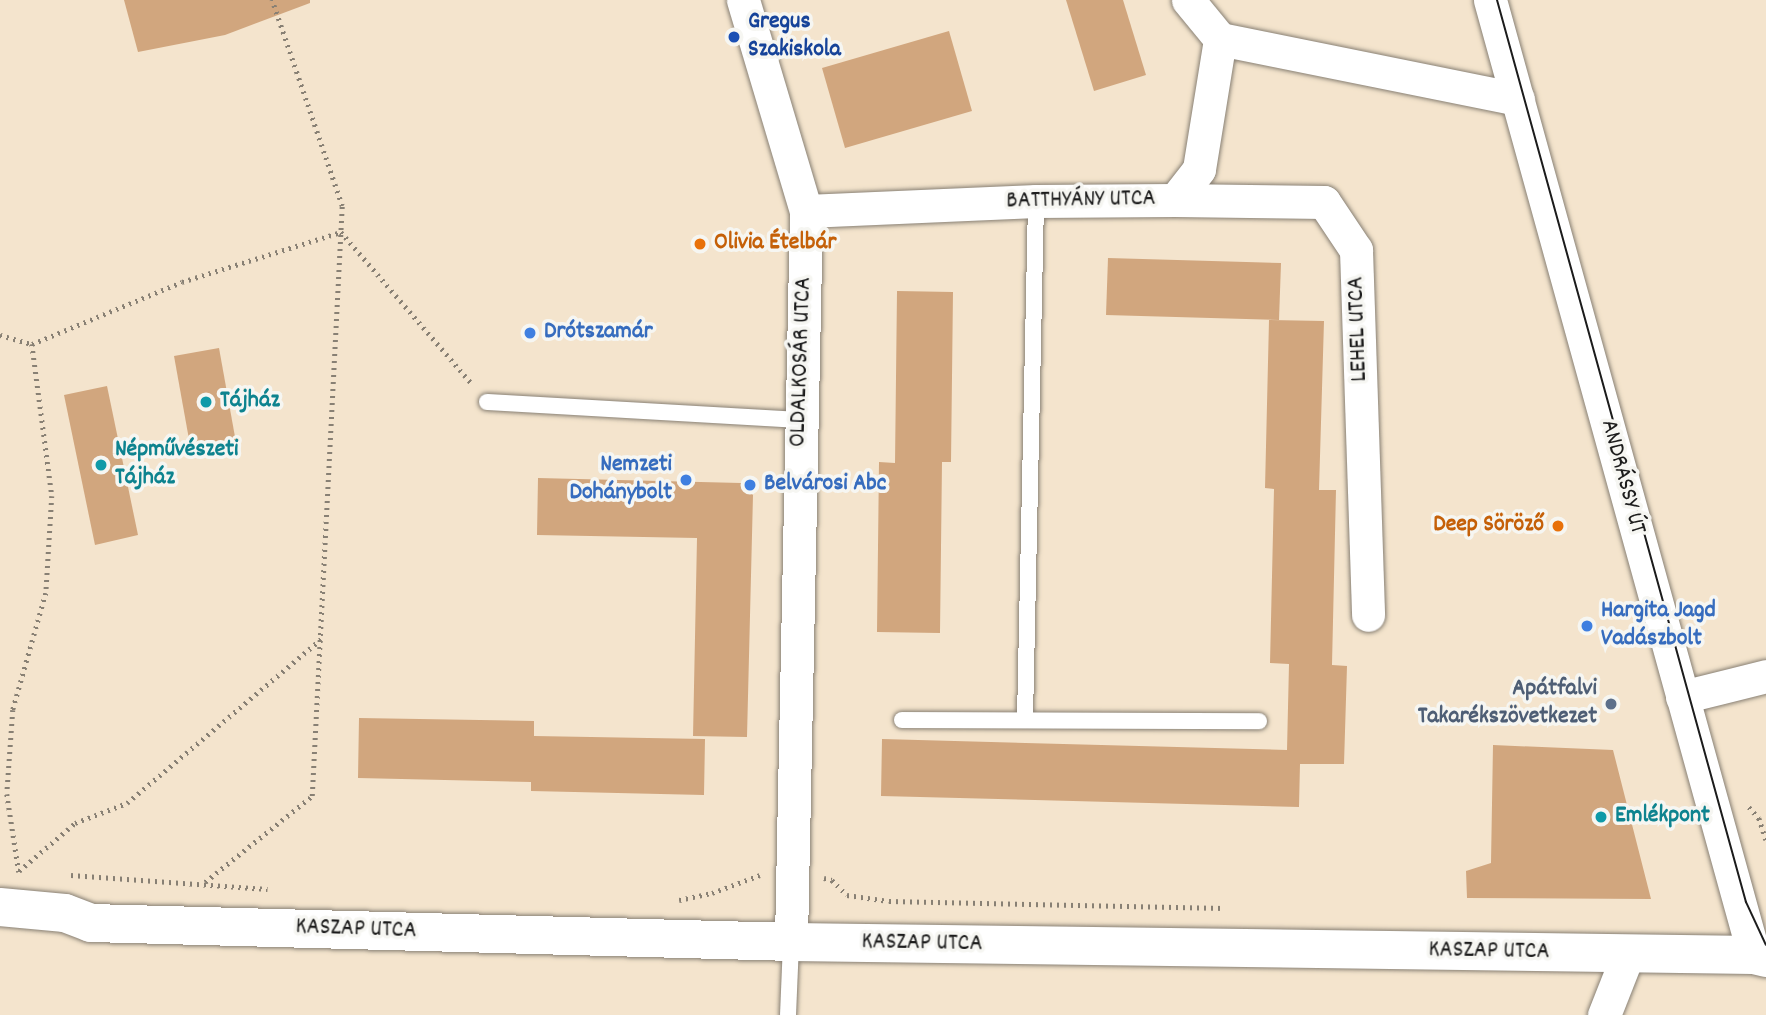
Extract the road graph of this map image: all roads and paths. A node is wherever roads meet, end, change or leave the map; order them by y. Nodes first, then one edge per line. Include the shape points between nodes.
1 (272, 0) edge
2 (744, 0) edge
3 (1188, 0) edge
4 (1490, 0) edge
5 (1220, 39) junction
6 (1518, 99) junction
7 (1175, 200) junction
8 (1036, 201) junction
9 (806, 211) junction
10 (341, 232) junction
11 (0, 335) edge
12 (32, 344) junction
13 (487, 402) joint
14 (800, 420) junction
15 (1368, 615) dead end
16 (321, 639) junction
17 (1766, 676) edge
18 (1682, 697) junction
19 (1026, 719) junction
20 (902, 720) dead end
21 (1259, 721) dead end
22 (19, 872) junction
23 (32, 873) dead end
24 (58, 874) dead end
25 (5, 889) edge
26 (91, 923) junction
27 (0, 933) edge
28 (791, 943) junction
29 (1628, 954) junction
30 (1762, 961) edge
31 (788, 1015) edge
32 (1604, 1015) edge

1 - 10 path via 342,206
2 - 9 street, OLDALKOSÁR UTCA
3 - 5 street
4 - 6 street, ANDRÁSSY ÚT
5 - 6 street
5 - 7 street, BATTHYÁNY UTCA via 1199,169
6 - 18 street, ANDRÁSSY ÚT
7 - 8 street, BATTHYÁNY UTCA
7 - 15 street, LEHEL UTCA via 1324,202 1356,250
8 - 9 street, BATTHYÁNY UTCA
8 - 19 lane
9 - 14 street, OLDALKOSÁR UTCA
10 - 12 path via 182,282
10 - 13 path
10 - 16 path
11 - 12 path
12 - 22 path via 52,496 46,593 13,710 6,794
13 - 14 lane
14 - 28 street, OLDALKOSÁR UTCA
16 - 22 path via 127,803 75,823
16 - 24 path via 312,796 205,882
17 - 18 street
18 - 30 street, ANDRÁSSY ÚT
19 - 20 lane
19 - 21 lane
22 - 23 path
22 - 25 path
25 - 26 street, KASZAP UTCA
26 - 27 street, KASZAP UTCA via 66,930
26 - 28 street, KASZAP UTCA
28 - 29 street, KASZAP UTCA
28 - 31 lane
29 - 30 street, KASZAP UTCA
29 - 32 street

